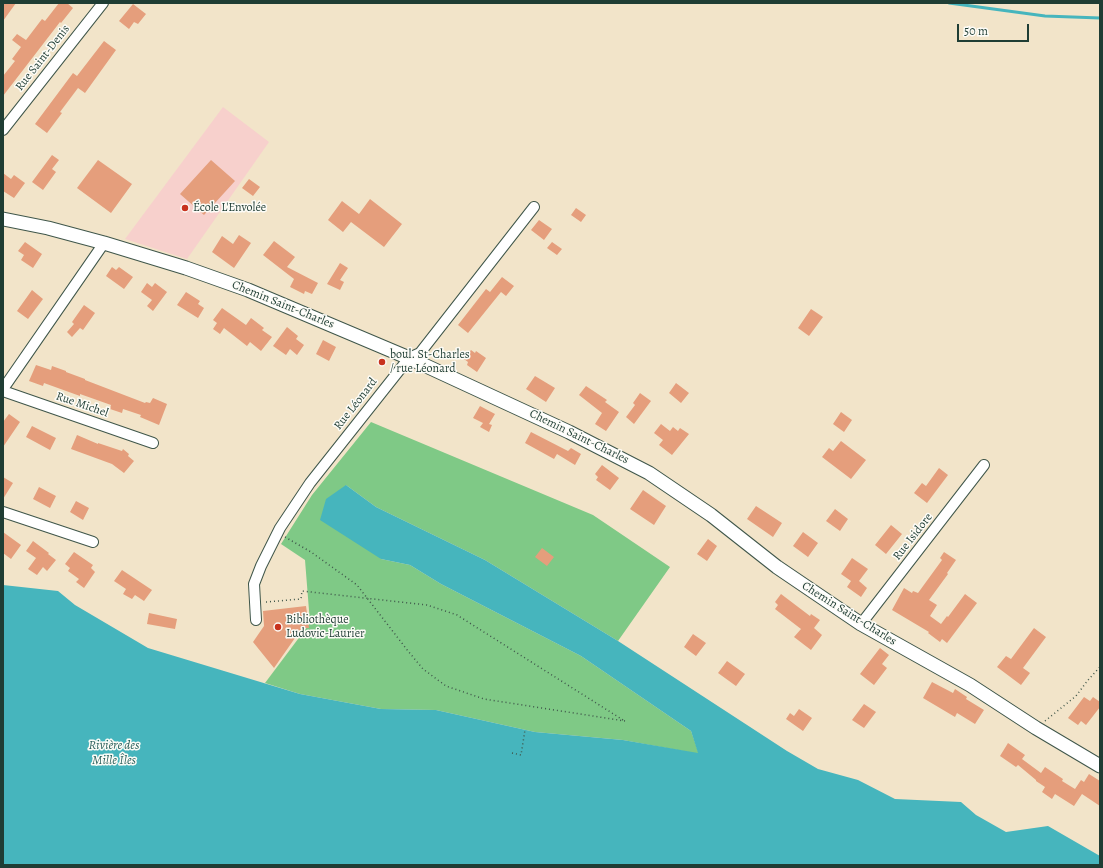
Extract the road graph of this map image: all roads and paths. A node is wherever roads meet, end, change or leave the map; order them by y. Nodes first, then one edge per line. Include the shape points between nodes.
1 (103, 3) edge
2 (3, 130) edge
3 (534, 207) dead end
4 (3, 219) edge
5 (104, 243) junction
6 (409, 358) junction
7 (3, 390) edge
8 (153, 443) dead end
9 (984, 465) dead end
10 (3, 512) edge
11 (277, 533) junction
12 (93, 542) dead end
13 (367, 599) junction
14 (255, 603) junction
15 (256, 620) dead end
16 (861, 624) junction
17 (1100, 667) edge
18 (1036, 728) junction
19 (525, 730) dead end
20 (512, 753) dead end
21 (1100, 766) edge

1 - 2 street, Rue Saint-Denis
3 - 6 street, Rue Léonard via 420,353
4 - 5 main road, Chemin Saint-Charles
5 - 6 main road, Chemin Saint-Charles via 248,290
5 - 7 street
6 - 11 street, Rue Léonard via 310,483
6 - 16 main road, Chemin Saint-Charles via 569,432 649,473 711,515 777,567
7 - 8 street, Rue Michel
9 - 16 street, Rue Isidore
10 - 12 street
11 - 13 path via 338,571 357,585
11 - 14 street, Rue Léonard via 254,584
13 - 13 path via 427,605 457,615 625,721 484,699 446,686 423,669
13 - 14 path via 302,591 301,599
14 - 15 street, Rue Léonard
16 - 18 main road, Chemin Saint-Charles via 970,685
17 - 18 path via 1076,696
18 - 21 main road, Chemin Saint-Charles
19 - 20 path via 521,756

